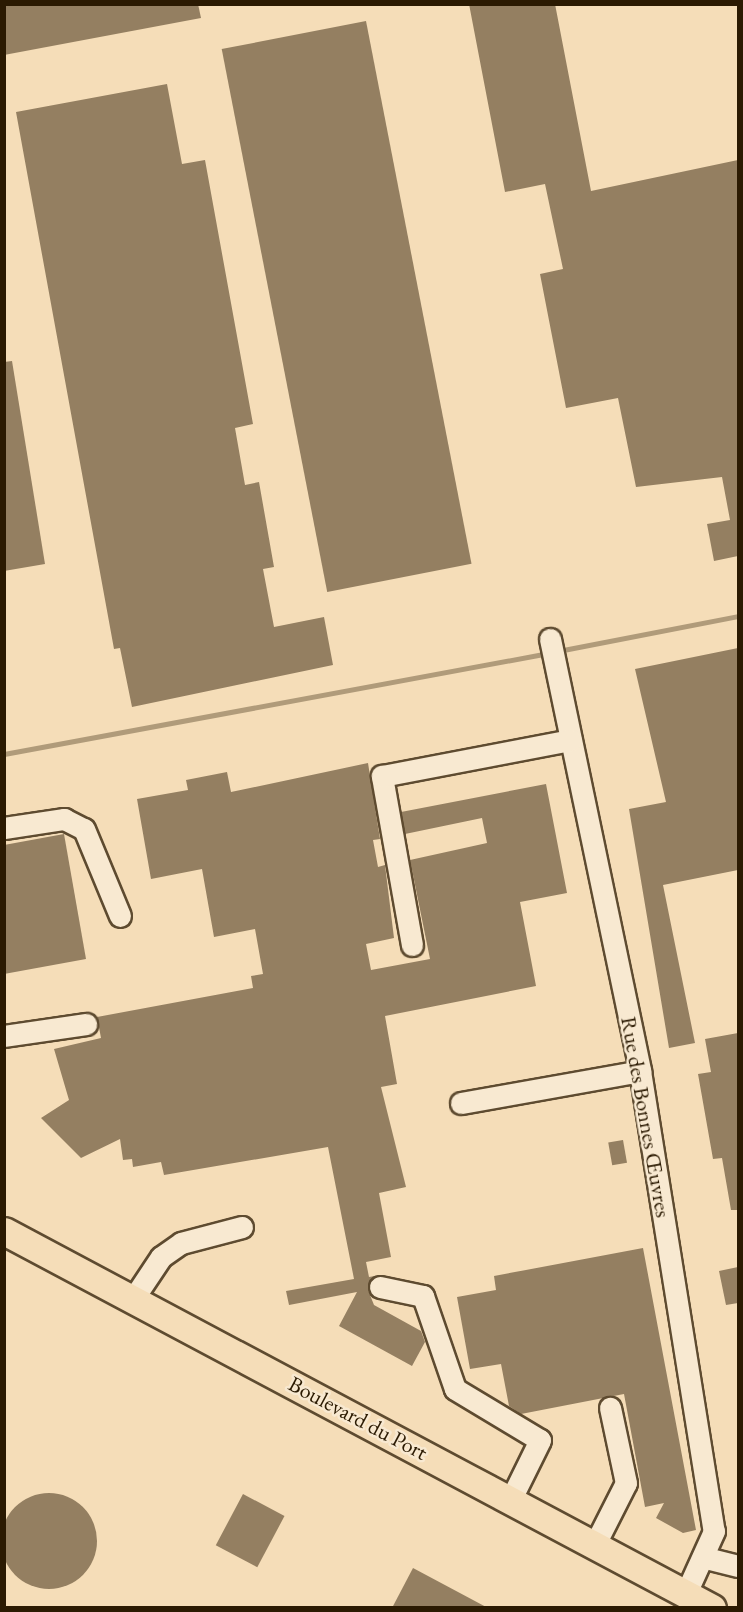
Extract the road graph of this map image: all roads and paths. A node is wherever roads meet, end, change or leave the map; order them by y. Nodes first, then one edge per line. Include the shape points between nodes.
1 (550, 639) dead end
2 (571, 740) junction
3 (4, 828) edge
4 (120, 916) dead end
5 (412, 945) dead end
6 (86, 1024) dead end
7 (4, 1036) edge
8 (640, 1071) junction
9 (461, 1102) dead end
10 (242, 1227) dead end
11 (4, 1231) edge
12 (380, 1287) dead end
13 (133, 1299) junction
14 (610, 1408) dead end
15 (511, 1499) junction
16 (595, 1544) junction
17 (706, 1557) junction
18 (738, 1566) edge
19 (686, 1593) junction
20 (712, 1608) edge

1 - 2 lane, Rue des Bonnes Œuvres
2 - 5 lane via 382,776
2 - 8 lane, Rue des Bonnes Œuvres
3 - 4 lane via 64,819 84,829
6 - 7 lane
8 - 9 lane
8 - 17 lane, Rue des Bonnes Œuvres via 714,1531
10 - 13 lane via 180,1243 161,1257
11 - 13 main road, Boulevard du Port
12 - 15 lane via 423,1296 455,1389 540,1440
13 - 15 main road, Boulevard du Port
14 - 16 lane via 626,1483
15 - 16 main road, Boulevard du Port
16 - 19 main road, Boulevard du Port
17 - 18 lane
17 - 19 lane, Rue des Bonnes Œuvres
19 - 20 main road, Boulevard du Port

